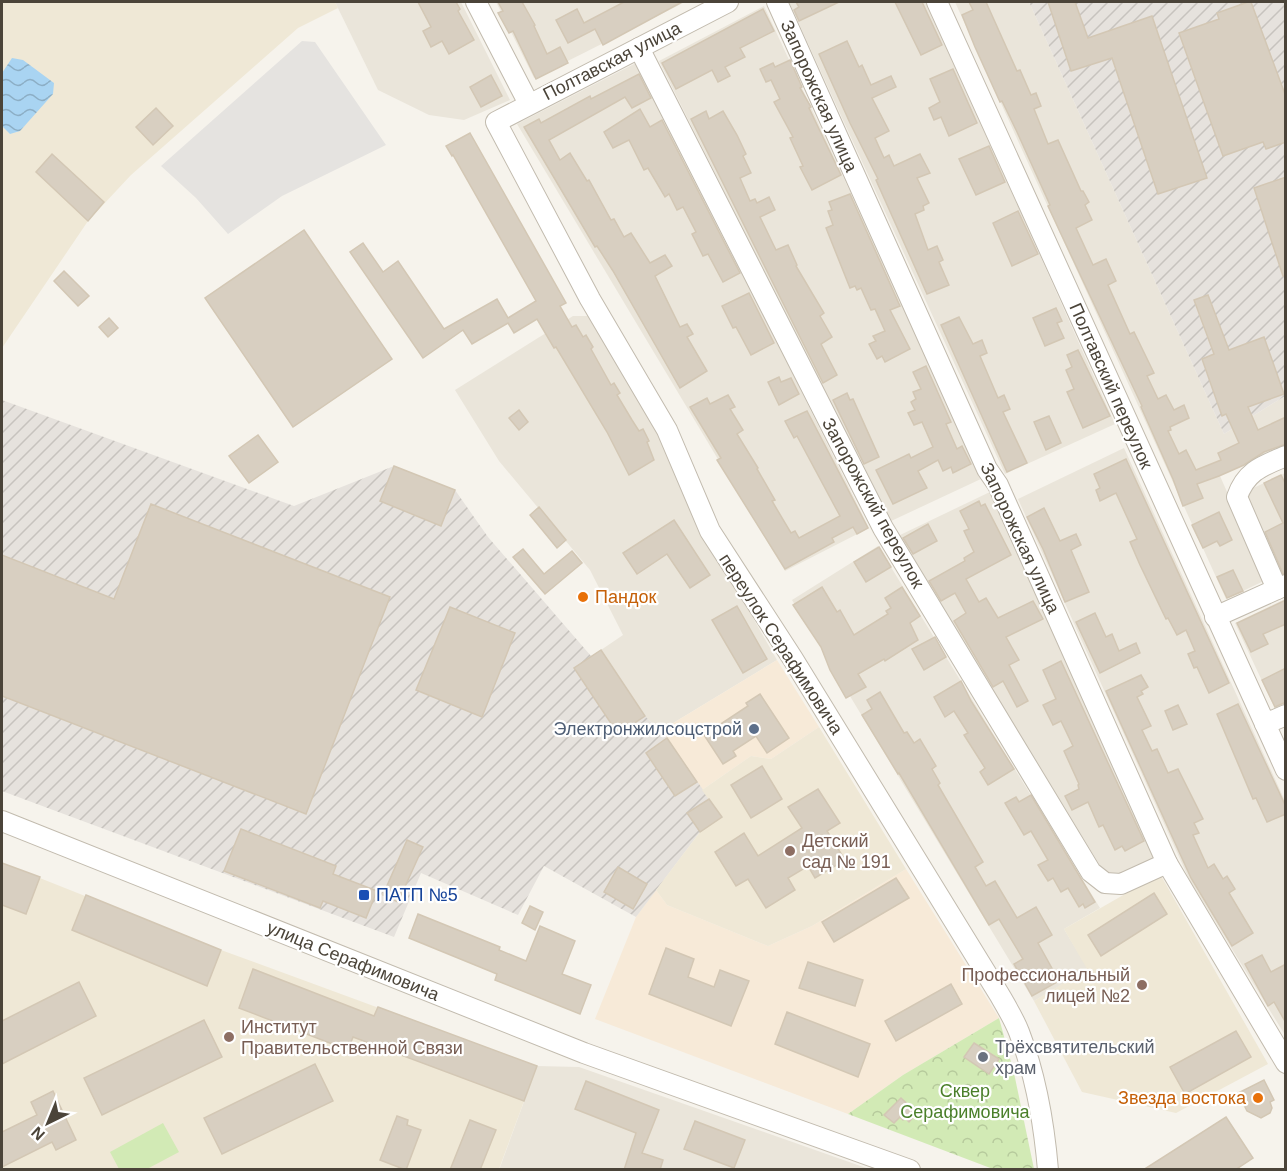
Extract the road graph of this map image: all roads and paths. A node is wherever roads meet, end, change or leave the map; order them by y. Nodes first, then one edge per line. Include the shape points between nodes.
1 (476, 2) edge
2 (728, 2) edge
3 (777, 2) edge
4 (937, 2) edge
5 (639, 48) junction
6 (529, 104) junction
7 (496, 122) joint
8 (1286, 456) edge
9 (1281, 587) edge
10 (1215, 617) junction
11 (1286, 715) edge
12 (1265, 724) junction
13 (1286, 770) edge
14 (2, 821) edge
15 (1167, 862) junction
16 (1286, 1063) edge
17 (910, 1170) edge
18 (1048, 1170) edge

1 - 6 street
2 - 5 street, Полтавская улица
3 - 15 street, Запорожская улица
4 - 10 street, Полтавский переулок
5 - 6 street, Полтавская улица
5 - 15 street, Запорожский переулок via 883,528 1092,872 1106,883 1121,884
6 - 7 street, Полтавская улица
7 - 18 street, переулок Серафимовича via 590,299 667,430 710,531 999,994 1018,1031 1030,1067 1040,1104
8 - 9 street via 1250,473 1238,497
9 - 10 street
10 - 12 street, Полтавский переулок
11 - 12 street
12 - 13 street, Полтавский переулок
14 - 17 street, улица Серафимовича via 585,1053
15 - 16 street, Запорожская улица

